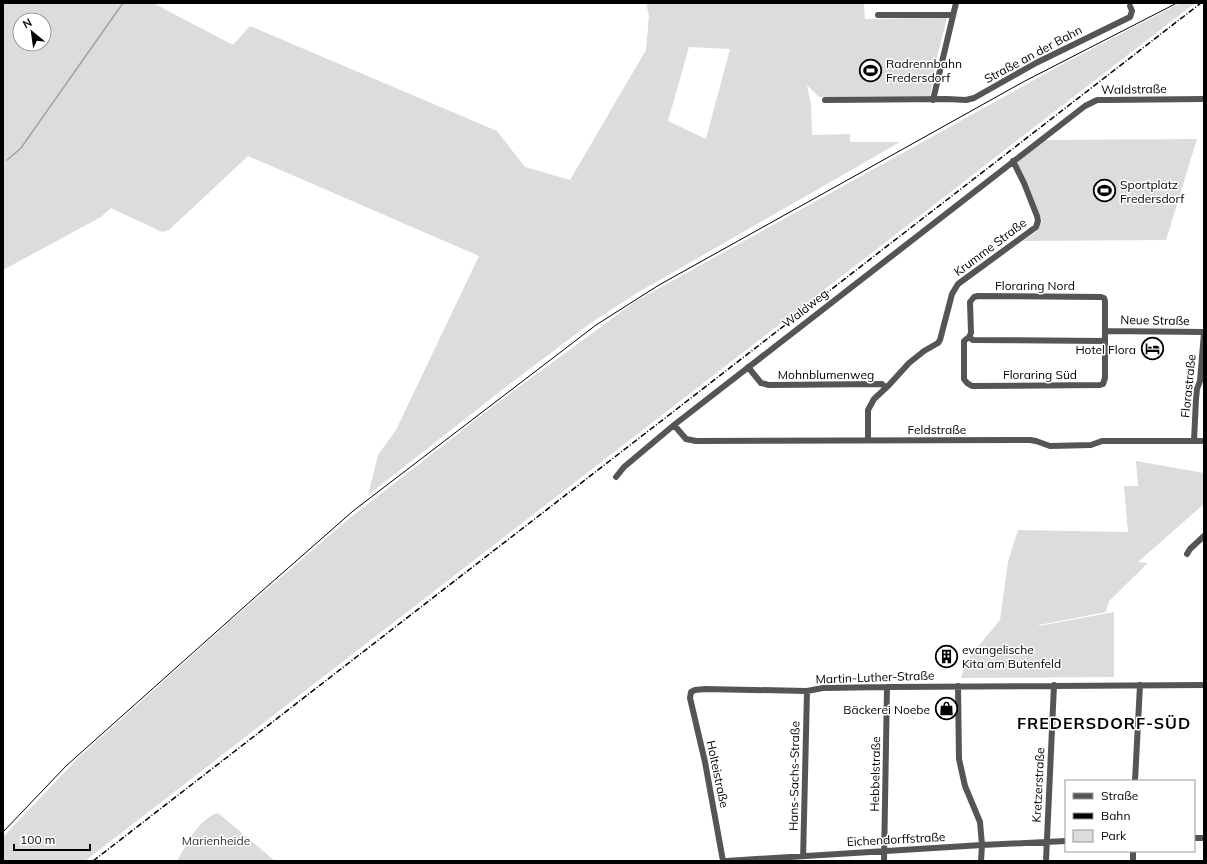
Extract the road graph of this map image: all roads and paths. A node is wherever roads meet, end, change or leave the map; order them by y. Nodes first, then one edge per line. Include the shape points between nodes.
1 (956, 3) edge
2 (1130, 6) dead end
3 (878, 15) dead end
4 (953, 15) junction
5 (1204, 99) edge
6 (825, 100) dead end
7 (932, 100) junction
8 (1012, 162) junction
9 (1105, 331) junction
10 (1204, 332) edge
11 (967, 339) junction
12 (1105, 341) junction
13 (748, 367) junction
14 (886, 388) junction
15 (674, 424) junction
16 (868, 440) junction
17 (1194, 441) junction
18 (1204, 441) edge
19 (616, 477) dead end
20 (1204, 536) edge
21 (1187, 554) dead end
22 (1054, 685) junction
23 (1140, 685) junction
24 (1204, 685) edge
25 (958, 686) junction
26 (887, 687) junction
27 (807, 691) junction
28 (691, 692) joint
29 (1135, 780) edge
30 (1065, 841) edge
31 (1047, 842) junction
32 (982, 845) junction
33 (885, 851) junction
34 (803, 858) edge
35 (723, 861) edge
36 (726, 861) edge
37 (884, 861) edge
38 (981, 861) edge
39 (1046, 861) edge

1 - 4 street
2 - 7 street, Straße an der Bahn via 1130,17 1036,63 974,98
3 - 4 street
4 - 7 street
5 - 8 street, Waldstraße via 1097,100 1085,106
6 - 7 street
8 - 13 street, Waldweg
8 - 14 street, Krumme Straße via 1024,182 1037,216 1036,227 958,284 952,294 938,343 909,363
9 - 10 street, Neue Straße
9 - 11 street, Floraring Nord via 1104,298 978,296 970,302 971,333
9 - 12 street, Floraring Süd
10 - 17 street, Florastraße
11 - 12 street
11 - 12 street, Floraring Süd via 964,379 972,386 1103,384
13 - 14 street, Mohnblumenweg via 761,383 769,385 882,384
13 - 15 street, Waldweg
14 - 16 street, Krumme Straße via 874,399 868,410
15 - 16 street, Feldstraße via 689,440
15 - 19 street, Waldweg
16 - 17 street, Feldstraße via 1036,440 1050,446 1091,445 1102,441
17 - 18 street, Feldstraße
20 - 21 street
22 - 23 street, Martin-Luther-Straße
22 - 25 street, Martin-Luther-Straße
22 - 31 street, Kretzerstraße
23 - 24 street, Martin-Luther-Straße
23 - 29 street
25 - 26 street, Martin-Luther-Straße
25 - 32 street via 959,759 965,786 980,822
26 - 27 street, Martin-Luther-Straße via 823,688
26 - 33 street, Hebbelstraße
27 - 28 street, Martin-Luther-Straße via 705,689
27 - 34 street, Hans-Sachs-Straße
28 - 35 street, Holteistraße via 690,698 705,762
30 - 31 street, Eichendorffstraße
31 - 32 street, Eichendorffstraße
31 - 39 street, Kretzerstraße
32 - 33 street, Eichendorffstraße
32 - 38 street
33 - 34 street, Eichendorffstraße
33 - 37 street, Hebbelstraße
34 - 36 street, Eichendorffstraße

